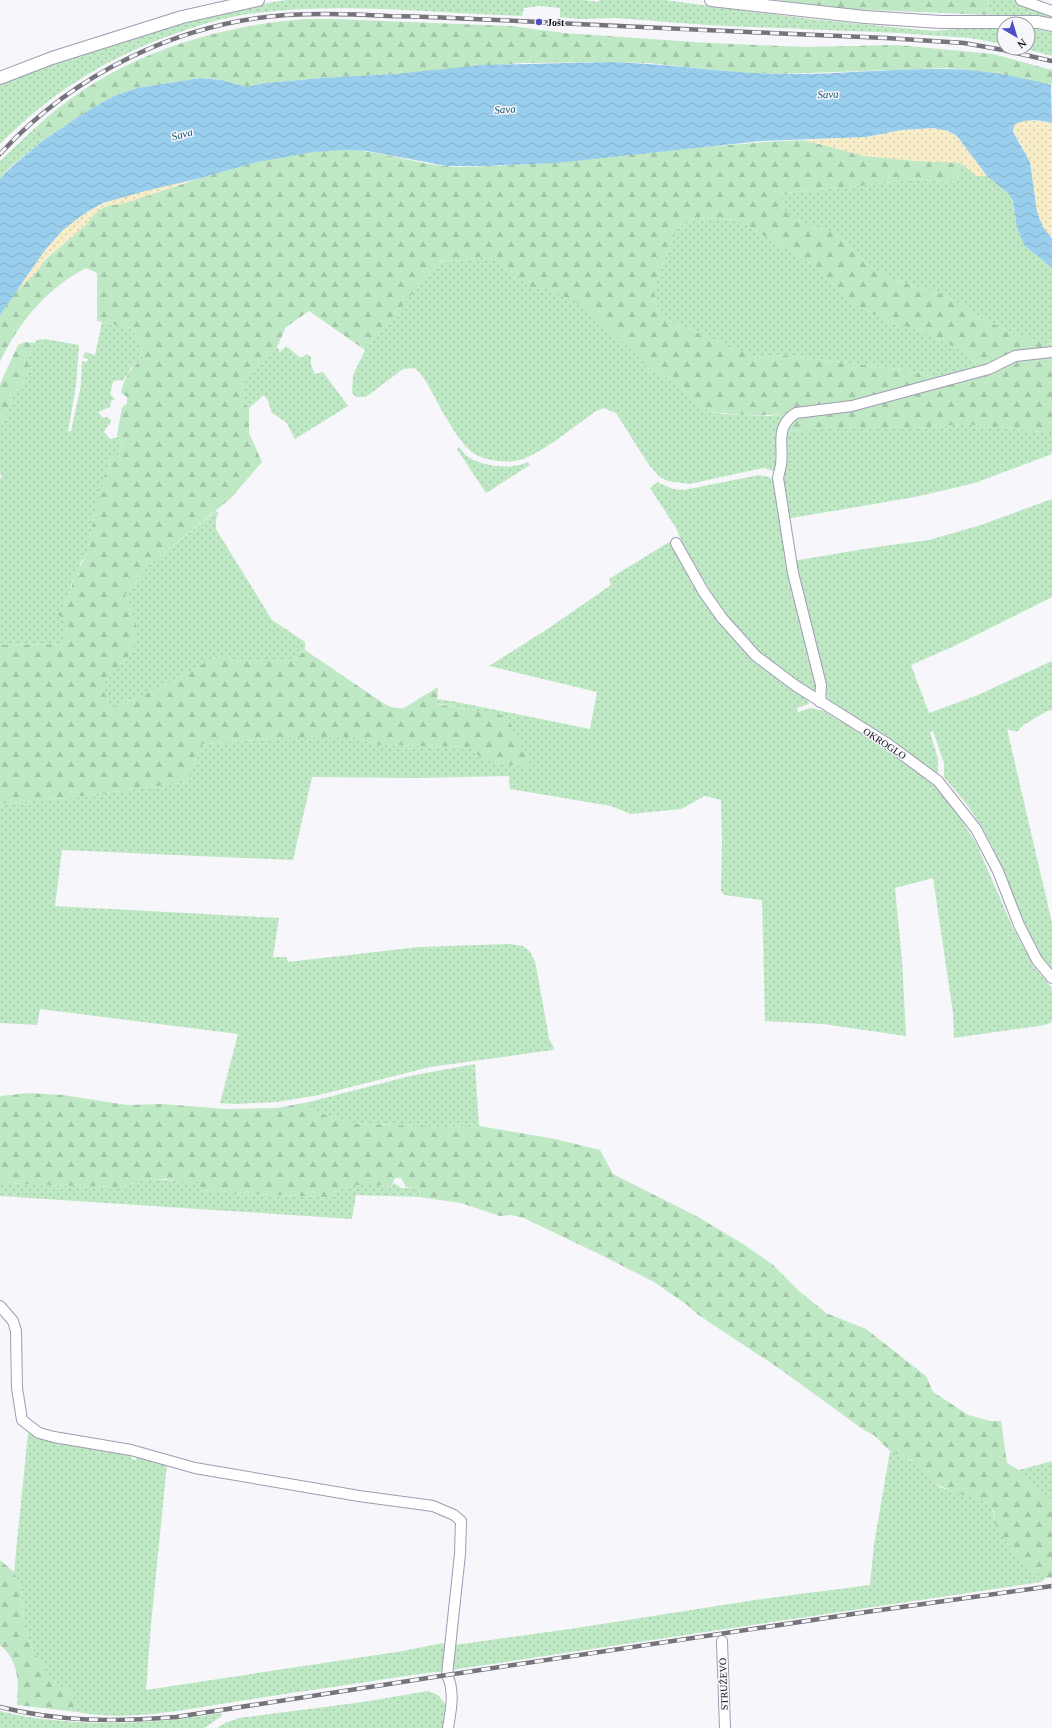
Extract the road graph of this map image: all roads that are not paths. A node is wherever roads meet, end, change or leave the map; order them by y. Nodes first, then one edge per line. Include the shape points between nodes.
1 (258, 0) edge
2 (711, 0) edge
3 (1021, 0) edge
4 (1052, 11) edge
5 (1052, 25) edge
6 (0, 78) edge
7 (1052, 352) edge
8 (676, 543) dead end
9 (820, 702) junction
10 (1052, 978) edge
11 (0, 1306) edge
12 (722, 1641) dead end
13 (448, 1728) edge
14 (725, 1728) edge

1 - 6 street via 182,16 52,58
2 - 5 street via 865,17 941,22 1038,22
3 - 4 street
7 - 9 street via 1015,356 989,369 946,382 852,406 796,413 789,418 782,429 778,478 793,573 821,685
8 - 9 street, OKROGLO via 707,596 744,644 773,670
9 - 10 street, OKROGLO via 888,744 938,781 954,800 976,829 998,871 1037,960
11 - 13 street via 13,1321 16,1331 17,1388 22,1420 39,1433 132,1450 195,1468 433,1506 461,1521 447,1674 451,1683
12 - 14 street, STRUŽEVO

